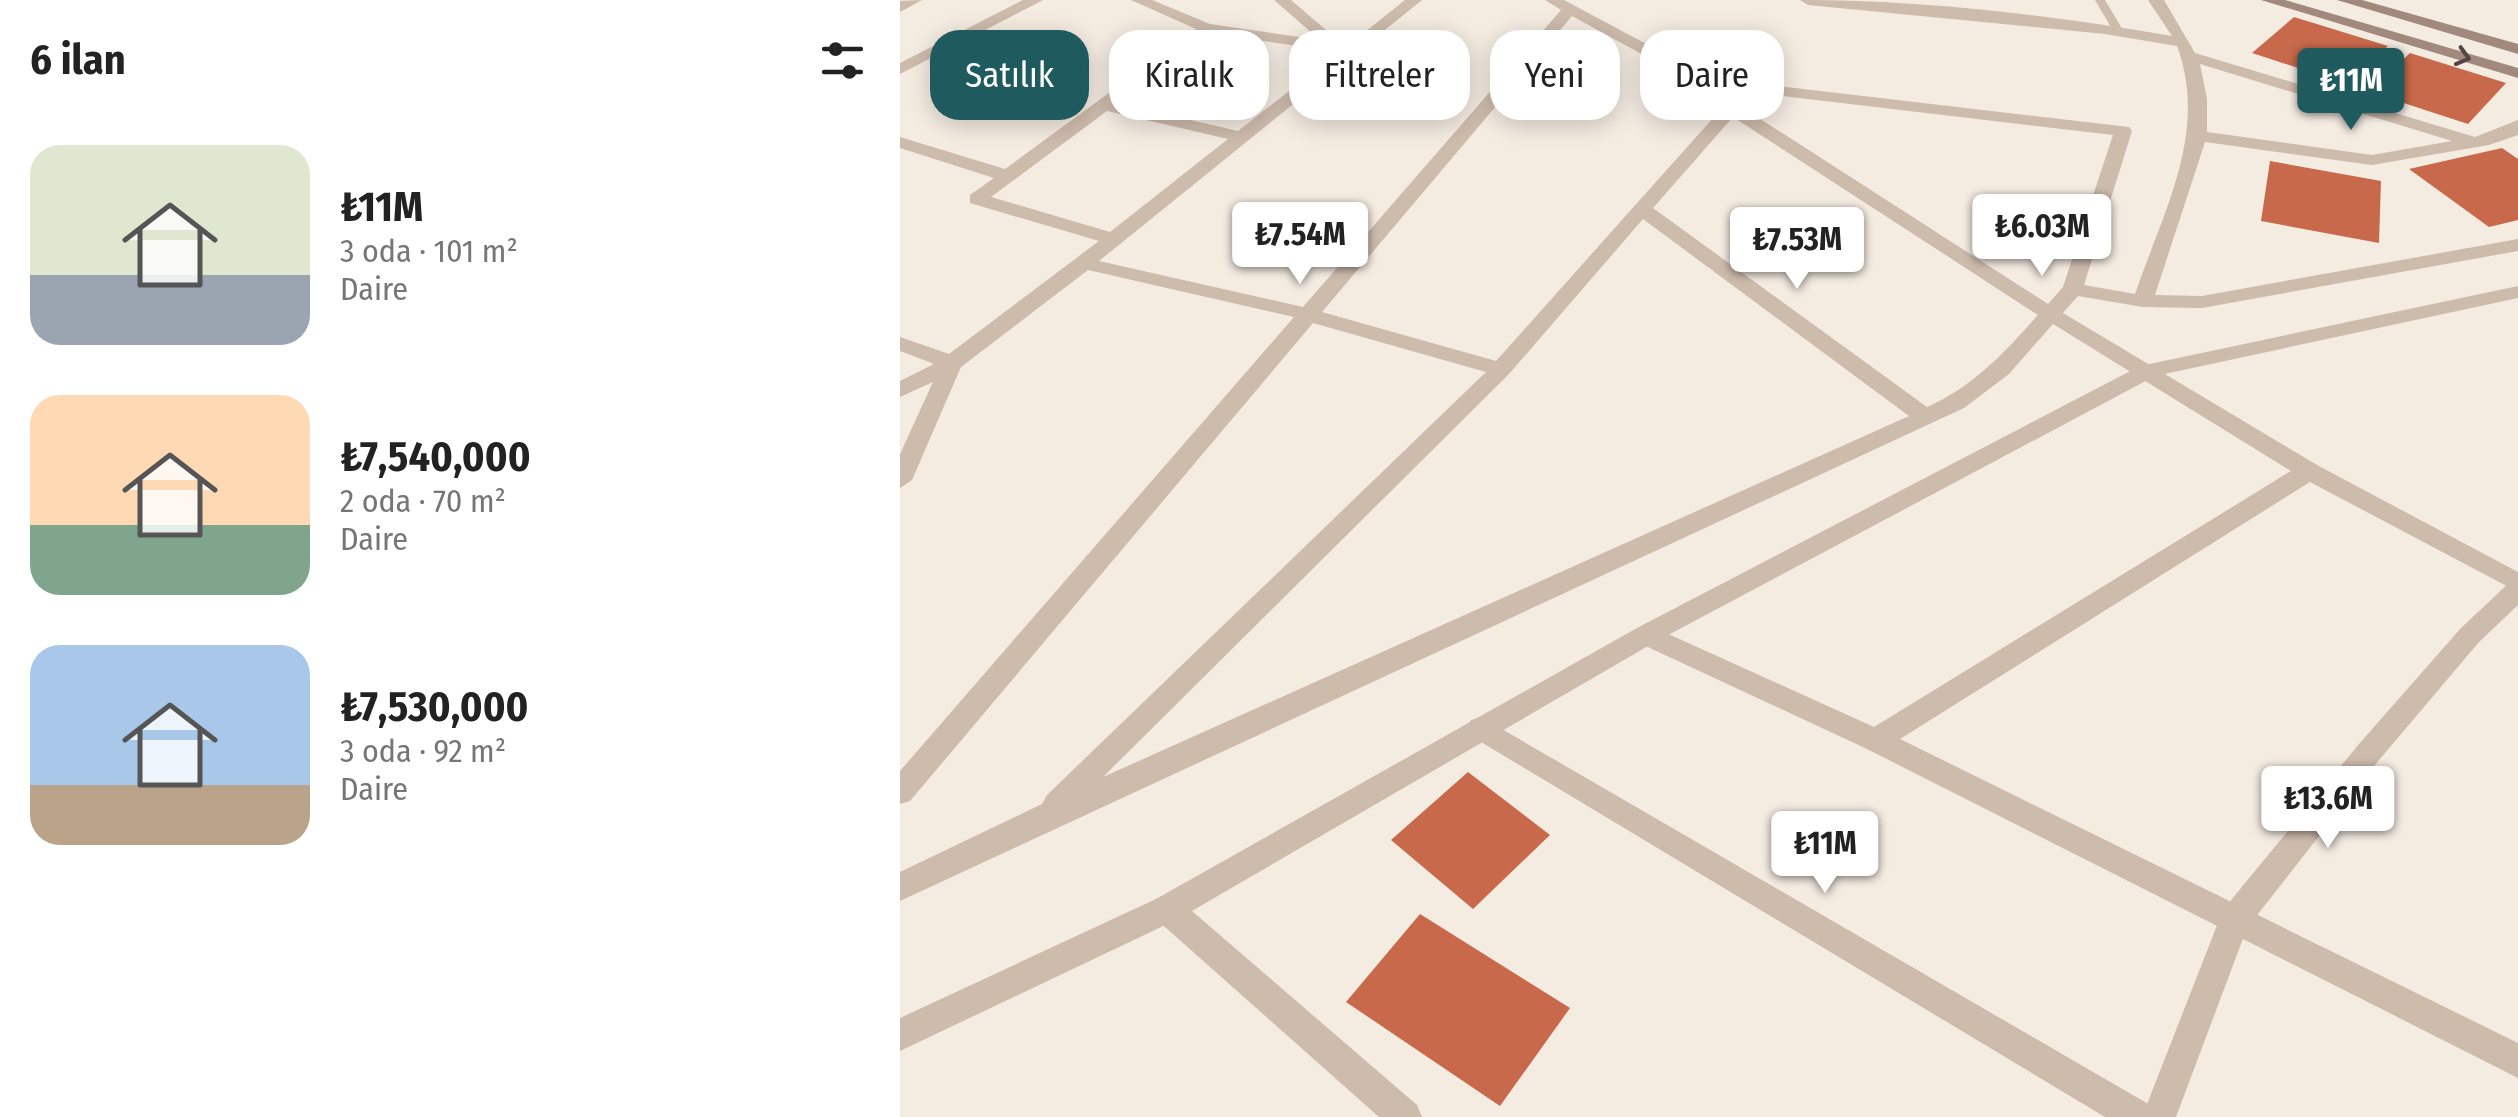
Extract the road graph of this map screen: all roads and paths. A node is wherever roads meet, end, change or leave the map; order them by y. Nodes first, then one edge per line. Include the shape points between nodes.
1 (914, 0) edge
2 (1035, 0) edge
3 (1138, 0) edge
4 (1282, 0) edge
5 (1414, 0) edge
6 (1808, 0) edge
7 (1976, 0) edge
8 (2100, 0) edge
9 (2156, 0) edge
10 (2269, 0) edge
11 (2346, 0) edge
12 (1560, 5) edge
13 (900, 8) edge
14 (1207, 28) junction
15 (1319, 30) edge
16 (1370, 30) edge
17 (2112, 30) junction
18 (1289, 41) edge
19 (1640, 47) edge
20 (2188, 50) junction
21 (2518, 50) edge
22 (905, 63) edge
23 (2518, 73) edge
24 (1784, 91) edge
25 (1289, 97) edge
26 (1104, 106) junction
27 (1721, 120) edge
28 (1751, 120) edge
29 (2518, 125) edge
30 (2198, 136) junction
31 (1244, 138) junction
32 (900, 142) edge
33 (2475, 142) junction
34 (920, 149) junction
35 (900, 162) edge
36 (1007, 176) junction
37 (1640, 208) junction
38 (1115, 240) junction
39 (2518, 245) edge
40 (1084, 263) junction
41 (2073, 289) junction
42 (2518, 292) edge
43 (2143, 301) junction
44 (1306, 314) junction
45 (2050, 314) junction
46 (900, 344) edge
47 (952, 362) junction
48 (1501, 369) junction
49 (2148, 371) junction
50 (900, 390) edge
51 (1924, 416) junction
52 (2309, 472) junction
53 (900, 480) edge
54 (2518, 583) edge
55 (2518, 590) edge
56 (1646, 635) junction
57 (1481, 728) junction
58 (1875, 740) junction
59 (900, 792) edge
60 (1045, 816) junction
61 (900, 887) edge
62 (1167, 909) junction
63 (2234, 920) junction
64 (900, 1035) edge
65 (2518, 1061) edge
66 (1405, 1117) edge
67 (2138, 1117) edge
68 (2160, 1117) edge

1 - 13 street
2 - 22 street
3 - 14 street
4 - 15 street
5 - 16 street
6 - 17 street
7 - 17 street
8 - 17 lane
9 - 20 street
10 -> 23 main road
11 - 21 main road
12 - 19 street
12 - 44 street
14 - 18 street
14 - 26 street
17 - 20 street
20 - 30 street
20 - 33 street
24 - 41 street via 2123,131
25 - 31 street
26 - 31 street
26 - 36 street
27 - 37 street
28 - 45 street
29 - 33 street
30 - 33 street via 2372,160
30 - 43 street
31 - 38 street
32 - 34 street
34 - 35 street
34 - 36 street
36 - 38 street via 977,199
37 - 48 street
37 - 51 street
38 - 40 street
39 - 43 street via 2202,302
40 - 44 street
40 - 47 street
41 - 43 street
41 - 45 street
42 - 49 street
44 - 48 street
44 - 59 street
45 - 49 street
45 - 51 street via 1972,392
46 - 47 street
47 - 50 street
47 - 53 street
48 - 60 street
49 - 52 street
49 - 56 street
51 - 60 street
52 - 54 street
52 - 58 street
55 - 63 street via 2369,752
56 - 57 street
56 - 58 street
57 - 62 street
57 - 67 street
58 - 63 street
60 - 61 street
62 - 64 street
62 - 66 street
63 - 65 street
63 - 68 street

